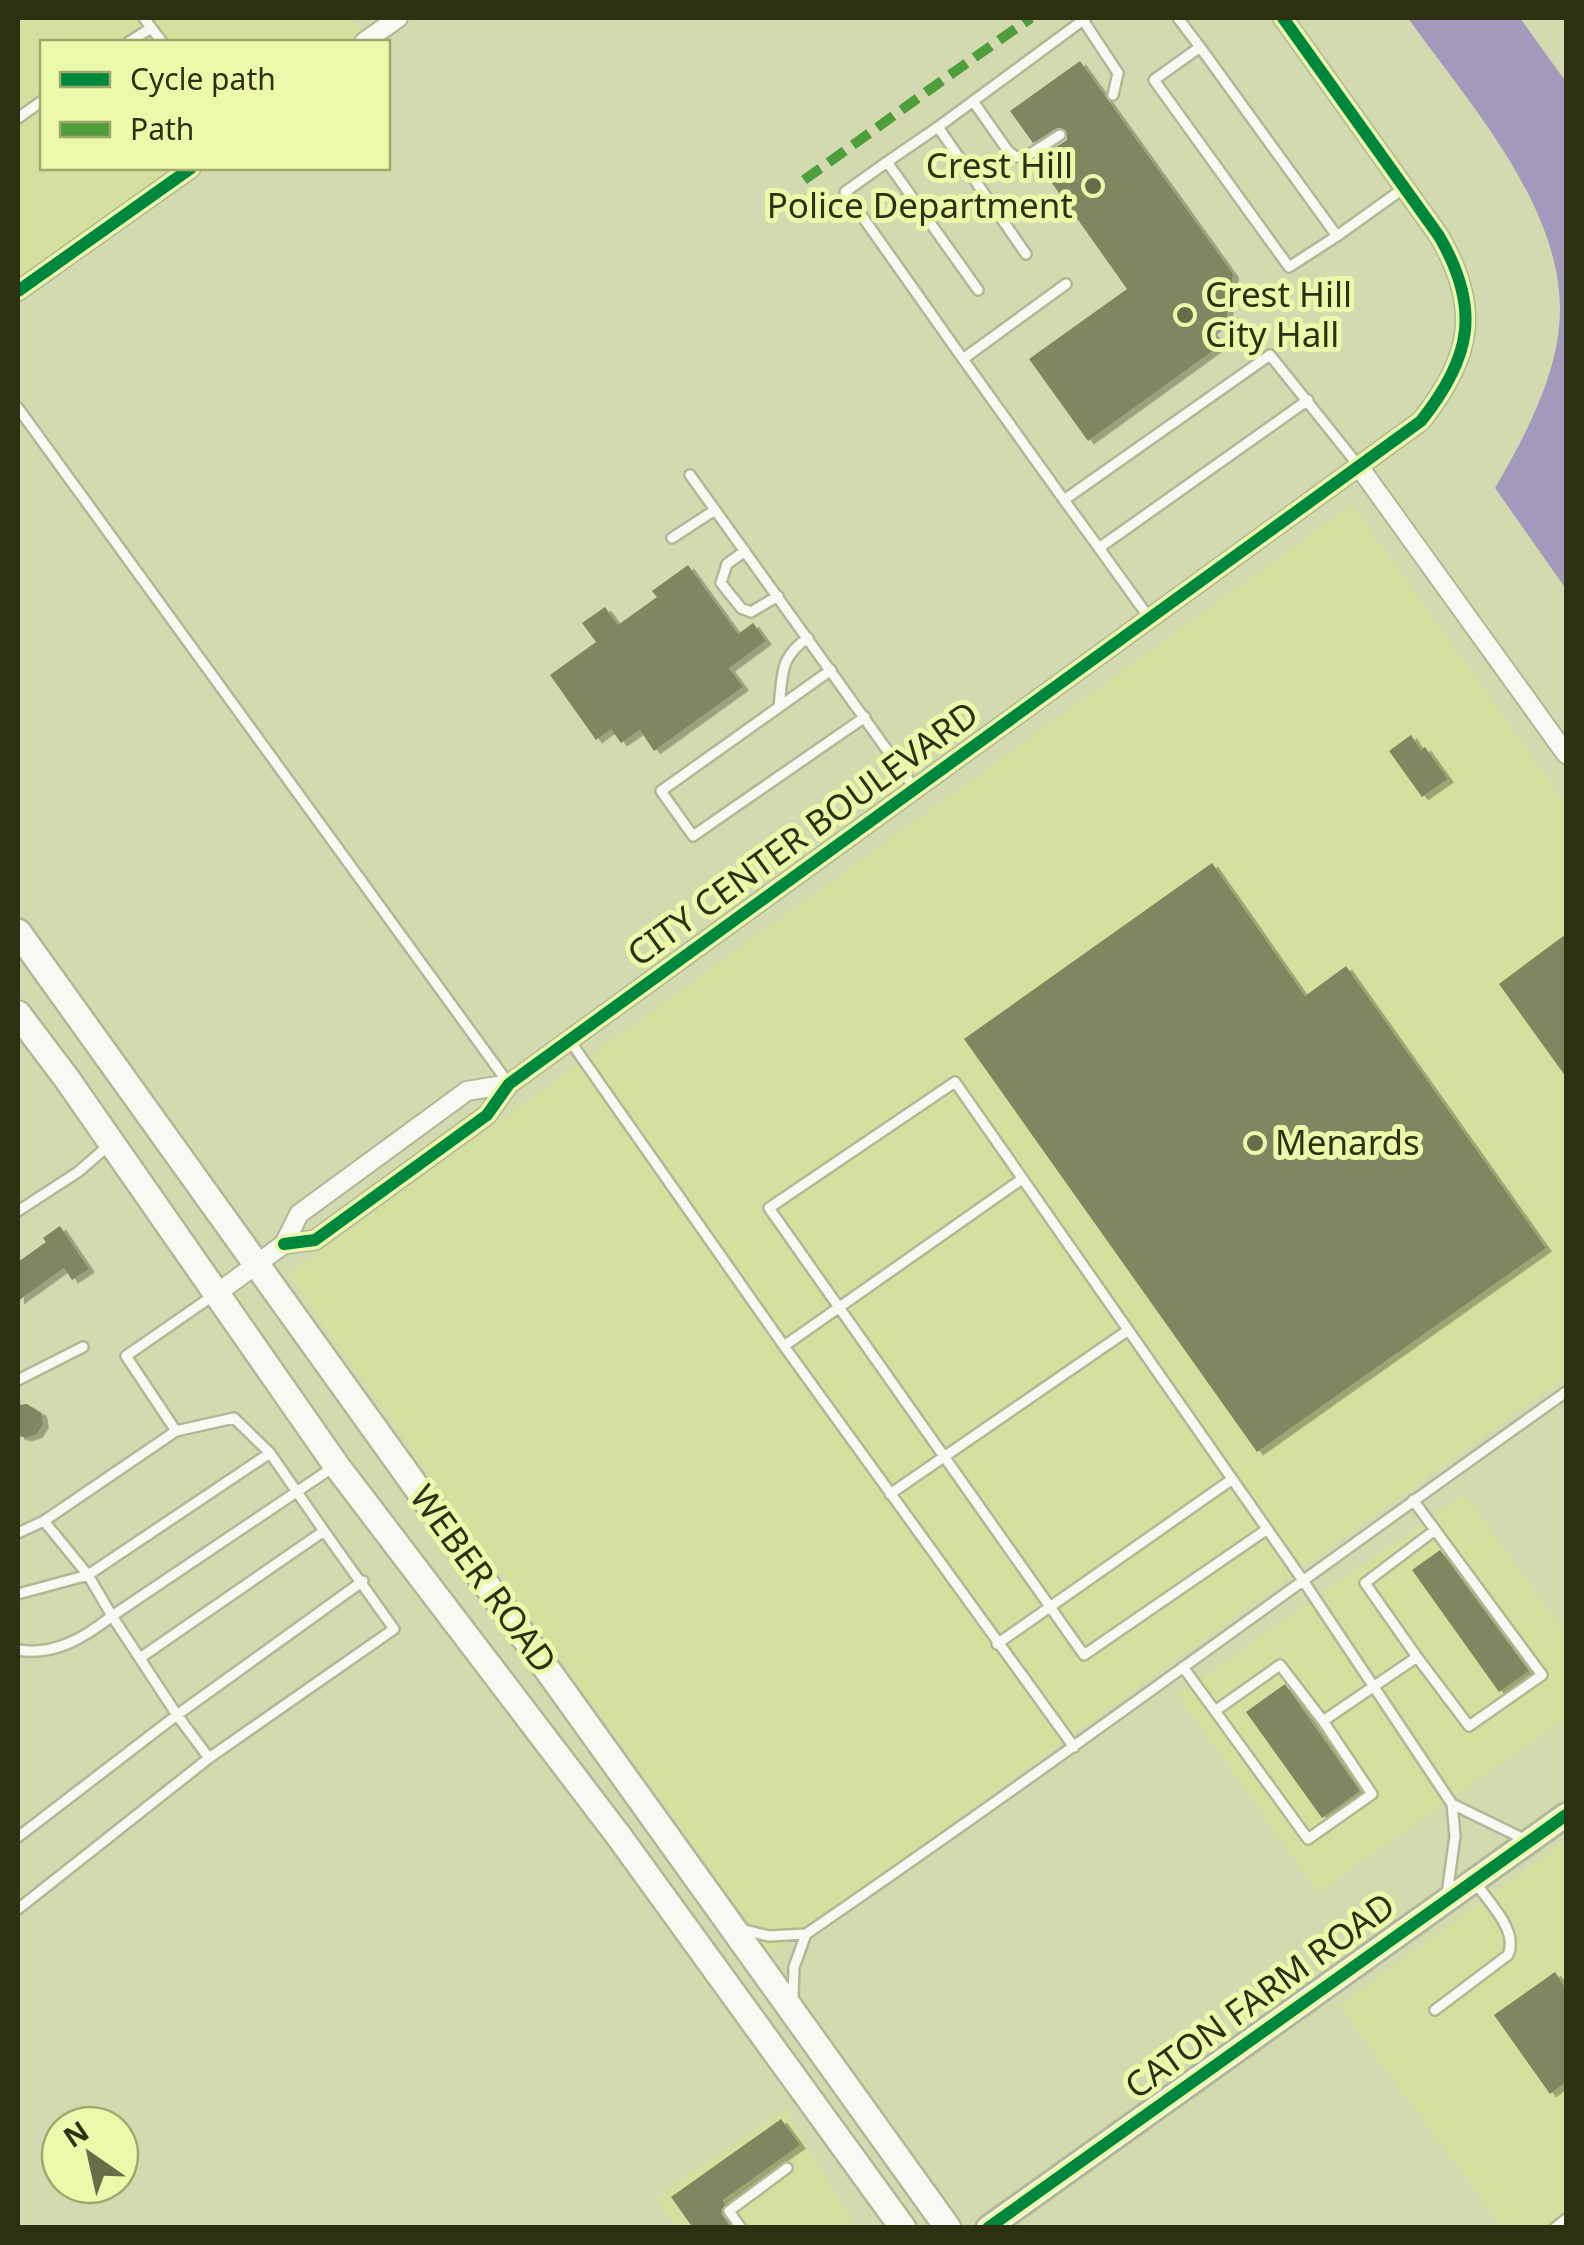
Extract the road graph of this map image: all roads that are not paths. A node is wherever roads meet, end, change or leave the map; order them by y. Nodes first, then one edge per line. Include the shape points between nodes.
1 (144, 18) edge
2 (398, 18) edge
3 (1178, 18) edge
4 (1283, 18) edge
5 (1084, 19) edge
6 (151, 28) junction
7 (132, 40) edge
8 (160, 40) edge
9 (367, 40) edge
10 (1200, 47) junction
11 (1113, 95) dead end
12 (973, 101) junction
13 (40, 103) edge
14 (18, 118) edge
15 (938, 127) junction
16 (1060, 135) dead end
17 (887, 162) junction
18 (189, 170) edge
19 (1405, 188) junction
20 (1337, 236) junction
21 (1026, 254) dead end
22 (1066, 284) dead end
23 (18, 290) edge
24 (978, 290) dead end
25 (963, 359) junction
26 (1308, 400) junction
27 (18, 408) edge
28 (1360, 468) junction
29 (690, 475) dead end
30 (1064, 500) junction
31 (715, 510) junction
32 (672, 538) dead end
33 (1099, 548) junction
34 (745, 551) junction
35 (778, 596) junction
36 (1150, 619) junction
37 (808, 638) junction
38 (831, 670) junction
39 (780, 706) junction
40 (864, 717) junction
41 (1566, 754) edge
42 (915, 788) junction
43 (18, 932) edge
44 (18, 1014) edge
45 (570, 1041) junction
46 (510, 1084) junction
47 (112, 1142) junction
48 (1022, 1179) junction
49 (18, 1211) edge
50 (284, 1244) junction
51 (256, 1264) junction
52 (216, 1294) junction
53 (839, 1308) junction
54 (1128, 1330) junction
55 (784, 1346) junction
56 (83, 1347) dead end
57 (18, 1380) edge
58 (1566, 1392) edge
59 (176, 1431) junction
60 (270, 1453) junction
61 (944, 1457) junction
62 (336, 1465) junction
63 (1231, 1480) junction
64 (298, 1490) junction
65 (890, 1494) junction
66 (1413, 1500) junction
67 (44, 1521) junction
68 (1266, 1530) junction
69 (1436, 1530) junction
70 (324, 1531) junction
71 (18, 1533) edge
72 (88, 1575) junction
73 (1302, 1579) junction
74 (362, 1581) junction
75 (18, 1594) edge
76 (1050, 1607) junction
77 (112, 1616) junction
78 (997, 1644) junction
79 (18, 1650) edge
80 (1417, 1657) junction
81 (140, 1658) junction
82 (1183, 1667) junction
83 (1374, 1687) junction
84 (1216, 1711) junction
85 (177, 1714) junction
86 (1324, 1721) junction
87 (1074, 1748) junction
88 (208, 1758) junction
89 (1452, 1804) junction
90 (1566, 1814) edge
91 (18, 1836) edge
92 (1529, 1842) junction
93 (1475, 1882) junction
94 (1446, 1900) junction
95 (18, 1909) edge
96 (729, 1926) junction
97 (806, 1934) junction
98 (1435, 2010) dead end
99 (795, 2016) junction
100 (786, 2168) dead end
101 (1566, 2219) edge
102 (741, 2228) edge
103 (903, 2228) edge
104 (948, 2228) edge
105 (988, 2228) edge
106 (1555, 2228) edge

1 - 6 lane
2 - 9 street
3 - 10 lane
4 - 19 street, CITY CENTER BOULEVARD
5 - 11 lane via 1118,73
5 - 12 lane
6 - 7 lane
6 - 8 lane
10 - 20 lane
10 - 20 lane via 1154,80 1220,172 1289,267
12 - 15 lane
12 - 16 lane via 1016,157
13 - 14 lane
15 - 17 lane
15 - 21 lane
17 - 24 lane
17 - 25 lane via 845,192
18 - 23 street
19 - 20 lane
19 - 28 street, CITY CENTER BOULEVARD via 1458,268 1468,306 1465,337 1442,394 1421,421
22 - 25 lane
25 - 30 lane
26 - 28 lane
26 - 30 lane via 1270,355
26 - 33 lane
27 - 46 lane
28 - 36 street, CITY CENTER BOULEVARD
28 - 41 street
29 - 31 lane
30 - 33 lane
31 - 32 lane
31 - 34 lane
33 - 36 lane
34 - 35 lane
34 - 35 lane via 727,564 721,583 751,612
35 - 37 lane
36 - 42 street, CITY CENTER BOULEVARD
37 - 38 lane
37 - 39 lane via 784,660
38 - 39 lane
38 - 40 lane
39 - 40 lane via 661,790 693,836
40 - 42 lane
42 - 45 street, CITY CENTER BOULEVARD
43 - 51 main road, WEBER ROAD
44 - 47 main road, WEBER ROAD
45 - 46 street, CITY CENTER BOULEVARD
45 - 55 lane
46 - 50 street, CITY CENTER BOULEVARD via 487,1115 315,1240
46 - 50 street, CITY CENTER BOULEVARD via 468,1090 299,1214
47 - 49 lane
47 - 52 main road, WEBER ROAD
48 - 53 lane
48 - 53 lane via 955,1082 770,1208
48 - 54 lane
50 - 51 street
51 - 52 street
51 - 96 main road, WEBER ROAD
52 - 59 lane via 126,1356
52 - 62 main road, WEBER ROAD
53 - 55 lane
53 - 61 lane
54 - 61 lane
54 - 63 lane
55 - 65 lane
56 - 57 lane
58 - 66 lane
59 - 60 lane via 234,1418
59 - 67 lane
60 - 64 lane
60 - 72 lane
61 - 65 lane
61 - 76 lane
62 - 64 lane
62 - 103 main road, WEBER ROAD via 618,1836
63 - 68 lane
63 - 76 lane
64 - 70 lane
64 - 77 lane
65 - 78 lane
66 - 69 lane
66 - 73 lane
67 - 71 lane
67 - 72 lane
68 - 73 lane
68 - 76 lane via 1084,1656
69 - 80 lane via 1365,1583
69 - 80 lane via 1542,1675 1470,1726
70 - 74 lane
70 - 81 lane
72 - 75 lane
72 - 77 lane
73 - 82 lane
73 - 83 lane
74 - 85 lane
74 - 88 lane via 394,1628
76 - 78 lane
77 - 79 lane via 82,1640
77 - 81 lane
78 - 87 lane
80 - 83 lane
81 - 85 lane
82 - 84 lane
82 - 87 lane
83 - 86 lane
83 - 89 lane
84 - 86 lane via 1280,1665
84 - 86 lane via 1308,1840 1372,1794
85 - 88 lane
85 - 91 lane
87 - 97 lane
88 - 95 lane
89 - 92 lane
89 - 94 lane
90 - 92 street, CATON FARM ROAD
92 - 93 street, CATON FARM ROAD
93 - 94 street, CATON FARM ROAD
93 - 98 lane via 1512,1945
94 - 105 street, CATON FARM ROAD
96 - 97 lane via 769,1936
96 - 99 main road, WEBER ROAD
97 - 99 lane via 794,1967
99 - 104 main road, WEBER ROAD
100 - 102 lane via 729,2210
101 - 106 lane

